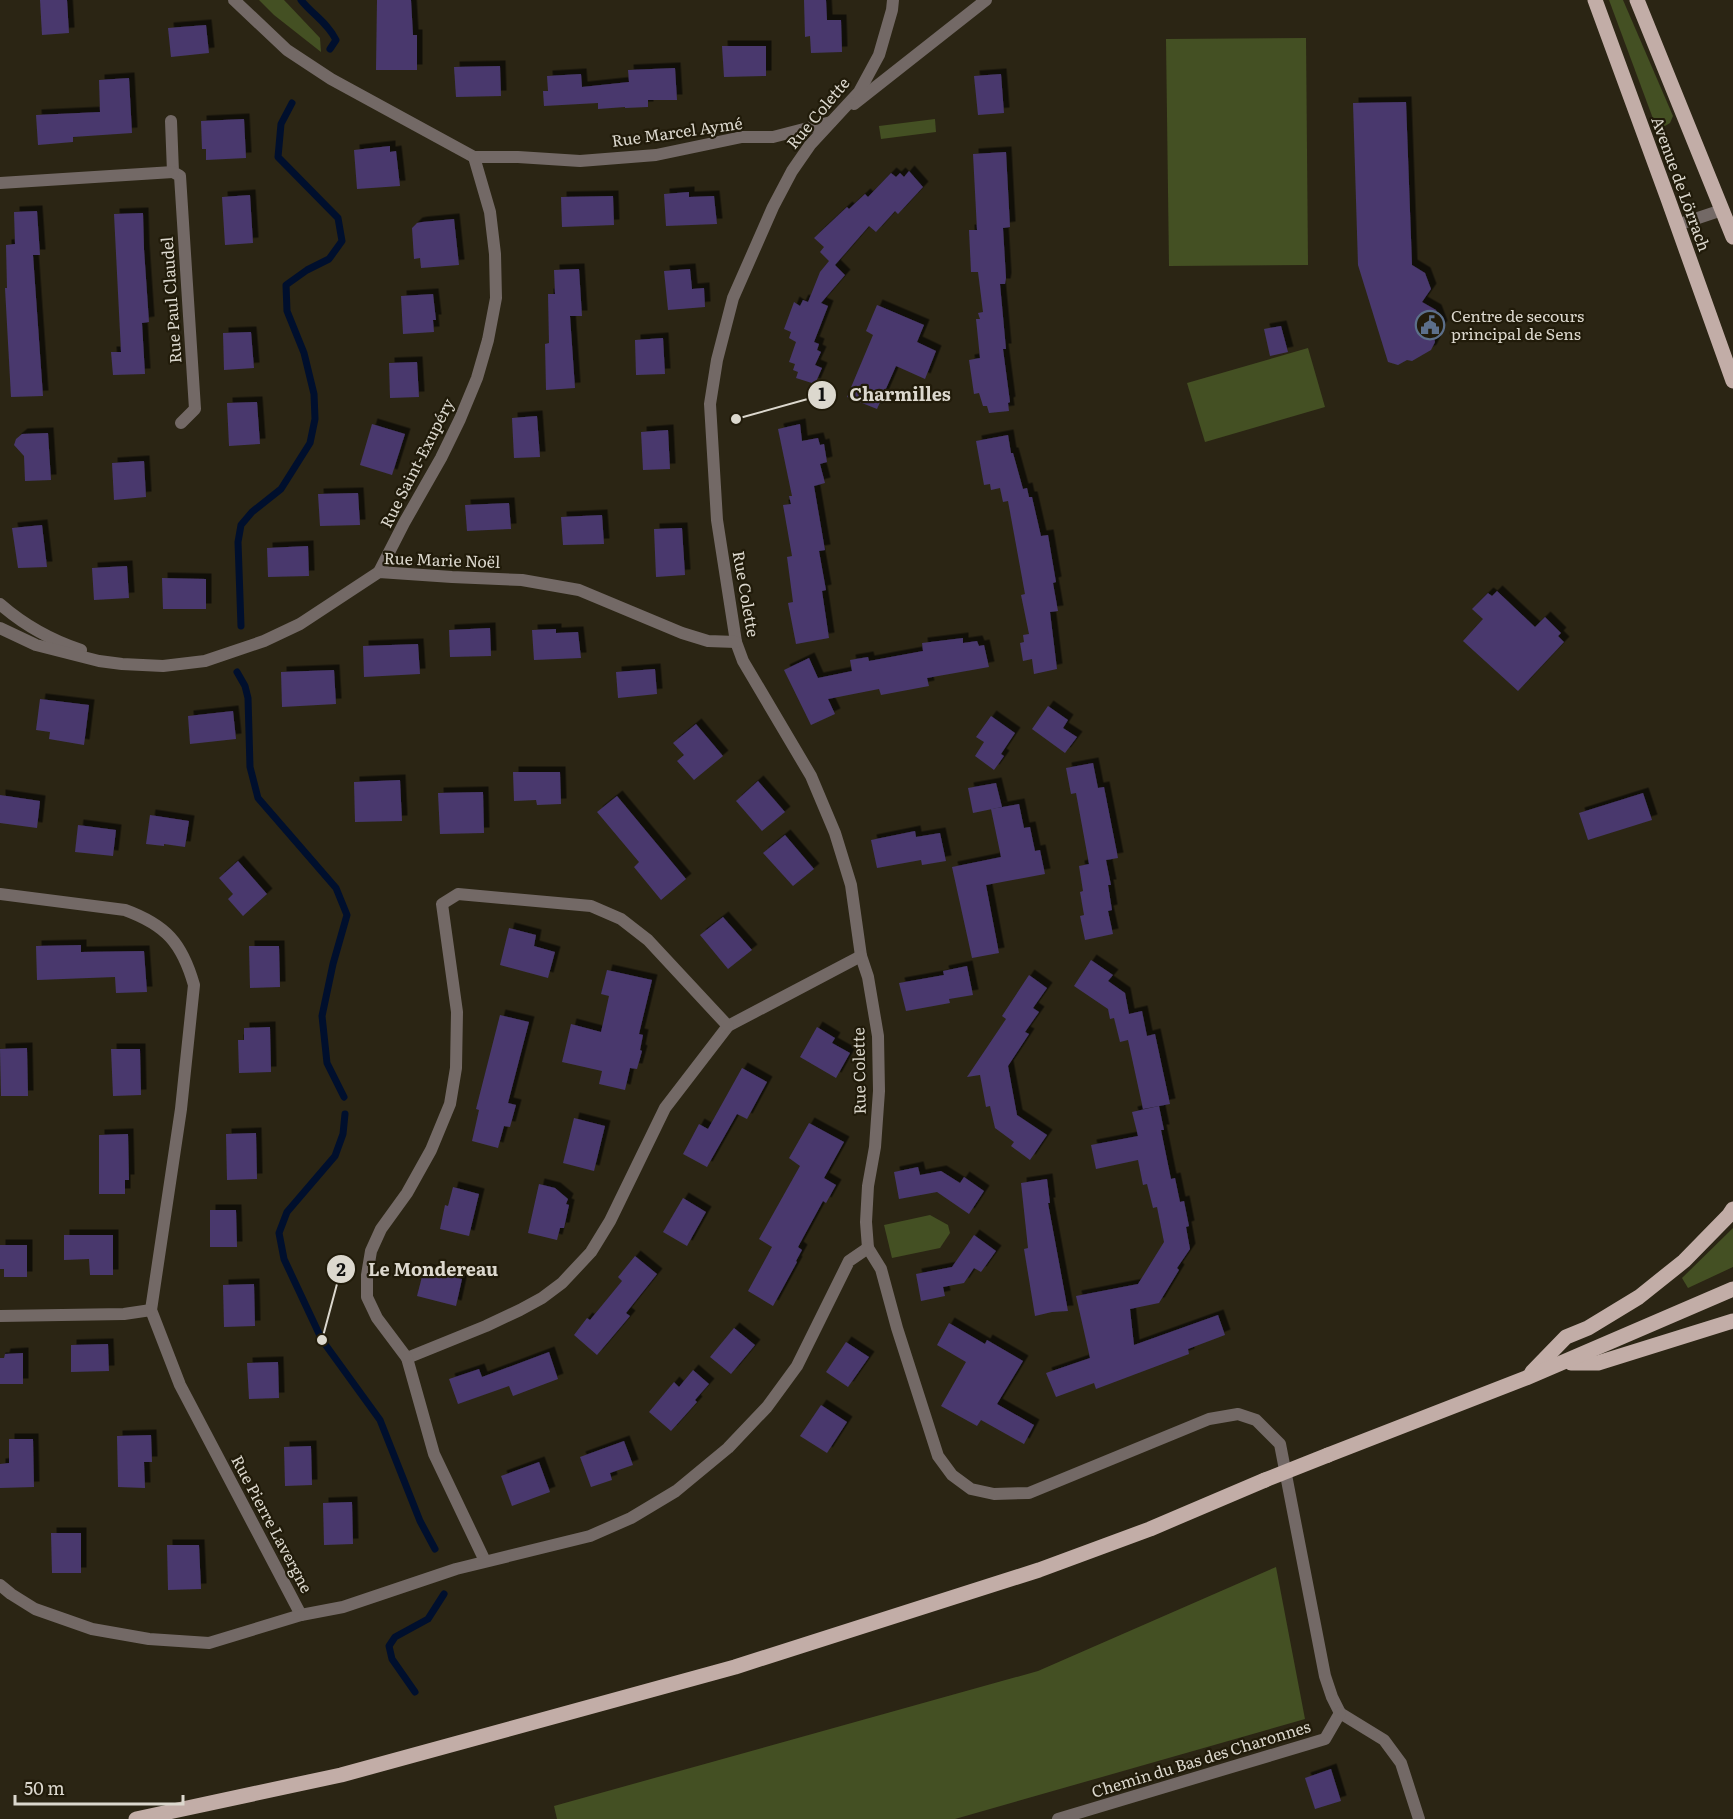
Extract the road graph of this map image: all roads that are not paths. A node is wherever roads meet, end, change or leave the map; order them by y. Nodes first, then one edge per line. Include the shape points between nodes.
1 (234, 0) edge
2 (893, 0) edge
3 (986, 0) edge
4 (1594, 0) edge
5 (1637, 0) edge
6 (171, 121) dead end
7 (832, 122) junction
8 (474, 157) junction
9 (173, 172) junction
10 (0, 183) edge
11 (1722, 210) junction
12 (1677, 225) junction
13 (1733, 237) edge
14 (1733, 381) edge
15 (181, 423) dead end
16 (380, 572) junction
17 (0, 604) edge
18 (0, 628) edge
19 (736, 642) junction
20 (122, 664) junction
21 (0, 894) edge
22 (861, 956) junction
23 (728, 1026) junction
24 (1733, 1209) edge
25 (868, 1248) junction
26 (1733, 1289) edge
27 (151, 1310) junction
28 (0, 1316) edge
29 (1733, 1321) edge
30 (407, 1358) junction
31 (1562, 1363) junction
32 (1526, 1378) junction
33 (485, 1562) junction
34 (0, 1585) edge
35 (301, 1615) junction
36 (1340, 1713) junction
37 (135, 1819) edge
38 (1058, 1819) edge
39 (1419, 1819) edge

1 - 8 street, Rue Marcel Aymé via 287,50 331,79
2 - 7 street, Rue Colette via 879,55 859,92
3 - 7 street, Rue Marcel Aymé
4 - 12 main road, Avenue de Lörrach
5 - 11 main road, Avenue de Lörrach
6 - 9 street, Rue Paul Claudel
7 - 8 street, Rue Marcel Aymé via 773,137 742,137 656,155 580,161
7 - 19 street, Rue Colette via 792,171 773,207 733,298 715,371 710,404 717,520
8 - 16 street, Rue Saint-Exupéry via 490,212 495,254 496,298 488,340 460,419
9 - 10 street
9 - 15 street, Rue Paul Claudel via 180,176 195,410
11 - 12 street
11 - 13 main road, Avenue de Lörrach
12 - 14 main road, Avenue de Lörrach
16 - 19 street, Rue Marie Noël via 522,580 579,590 682,633 708,641
16 - 20 street, Rue Marie Noël via 300,624 264,641 205,661 163,666
17 - 20 street, Rue Marie Noël via 40,633
18 - 20 street, Rue Marie Noël via 73,656
19 - 22 street, Rue Colette via 811,776 835,833 850,885
21 - 27 street, Rue Pierre Lavergne via 125,910 145,917 164,929 189,968 194,985 181,1109
22 - 23 street
22 - 25 street, Rue Colette via 878,1036 875,1147 867,1186
23 - 30 street via 665,1108 610,1221 591,1252 562,1283 520,1310
23 - 30 street via 648,940 621,919 591,906 458,894 442,904 457,1012 456,1068 450,1104 431,1150 370,1251 367,1275 367,1297 377,1318
24 - 32 main road via 1684,1261 1639,1297 1566,1337
25 - 33 street, Rue Pierre Lavergne via 849,1261 796,1366 767,1407 728,1449 676,1491 631,1518 590,1536
25 - 36 street via 880,1269 938,1456 952,1475 971,1489 994,1494 1029,1493 1209,1419 1238,1414 1256,1420 1280,1444 1325,1676
26 - 31 main road
27 - 28 street
27 - 35 street, Rue Pierre Lavergne via 180,1384
29 - 31 main road via 1598,1363
30 - 33 street via 434,1454
31 - 32 main road
32 - 37 main road, bridge via 1150,1529 735,1667 341,1775
33 - 35 street, Rue Pierre Lavergne via 343,1607
34 - 35 street via 35,1609 92,1629 149,1639 209,1643
36 - 38 street, Chemin du Bas des Charonnes via 1325,1739
36 - 39 street via 1384,1740 1401,1763

